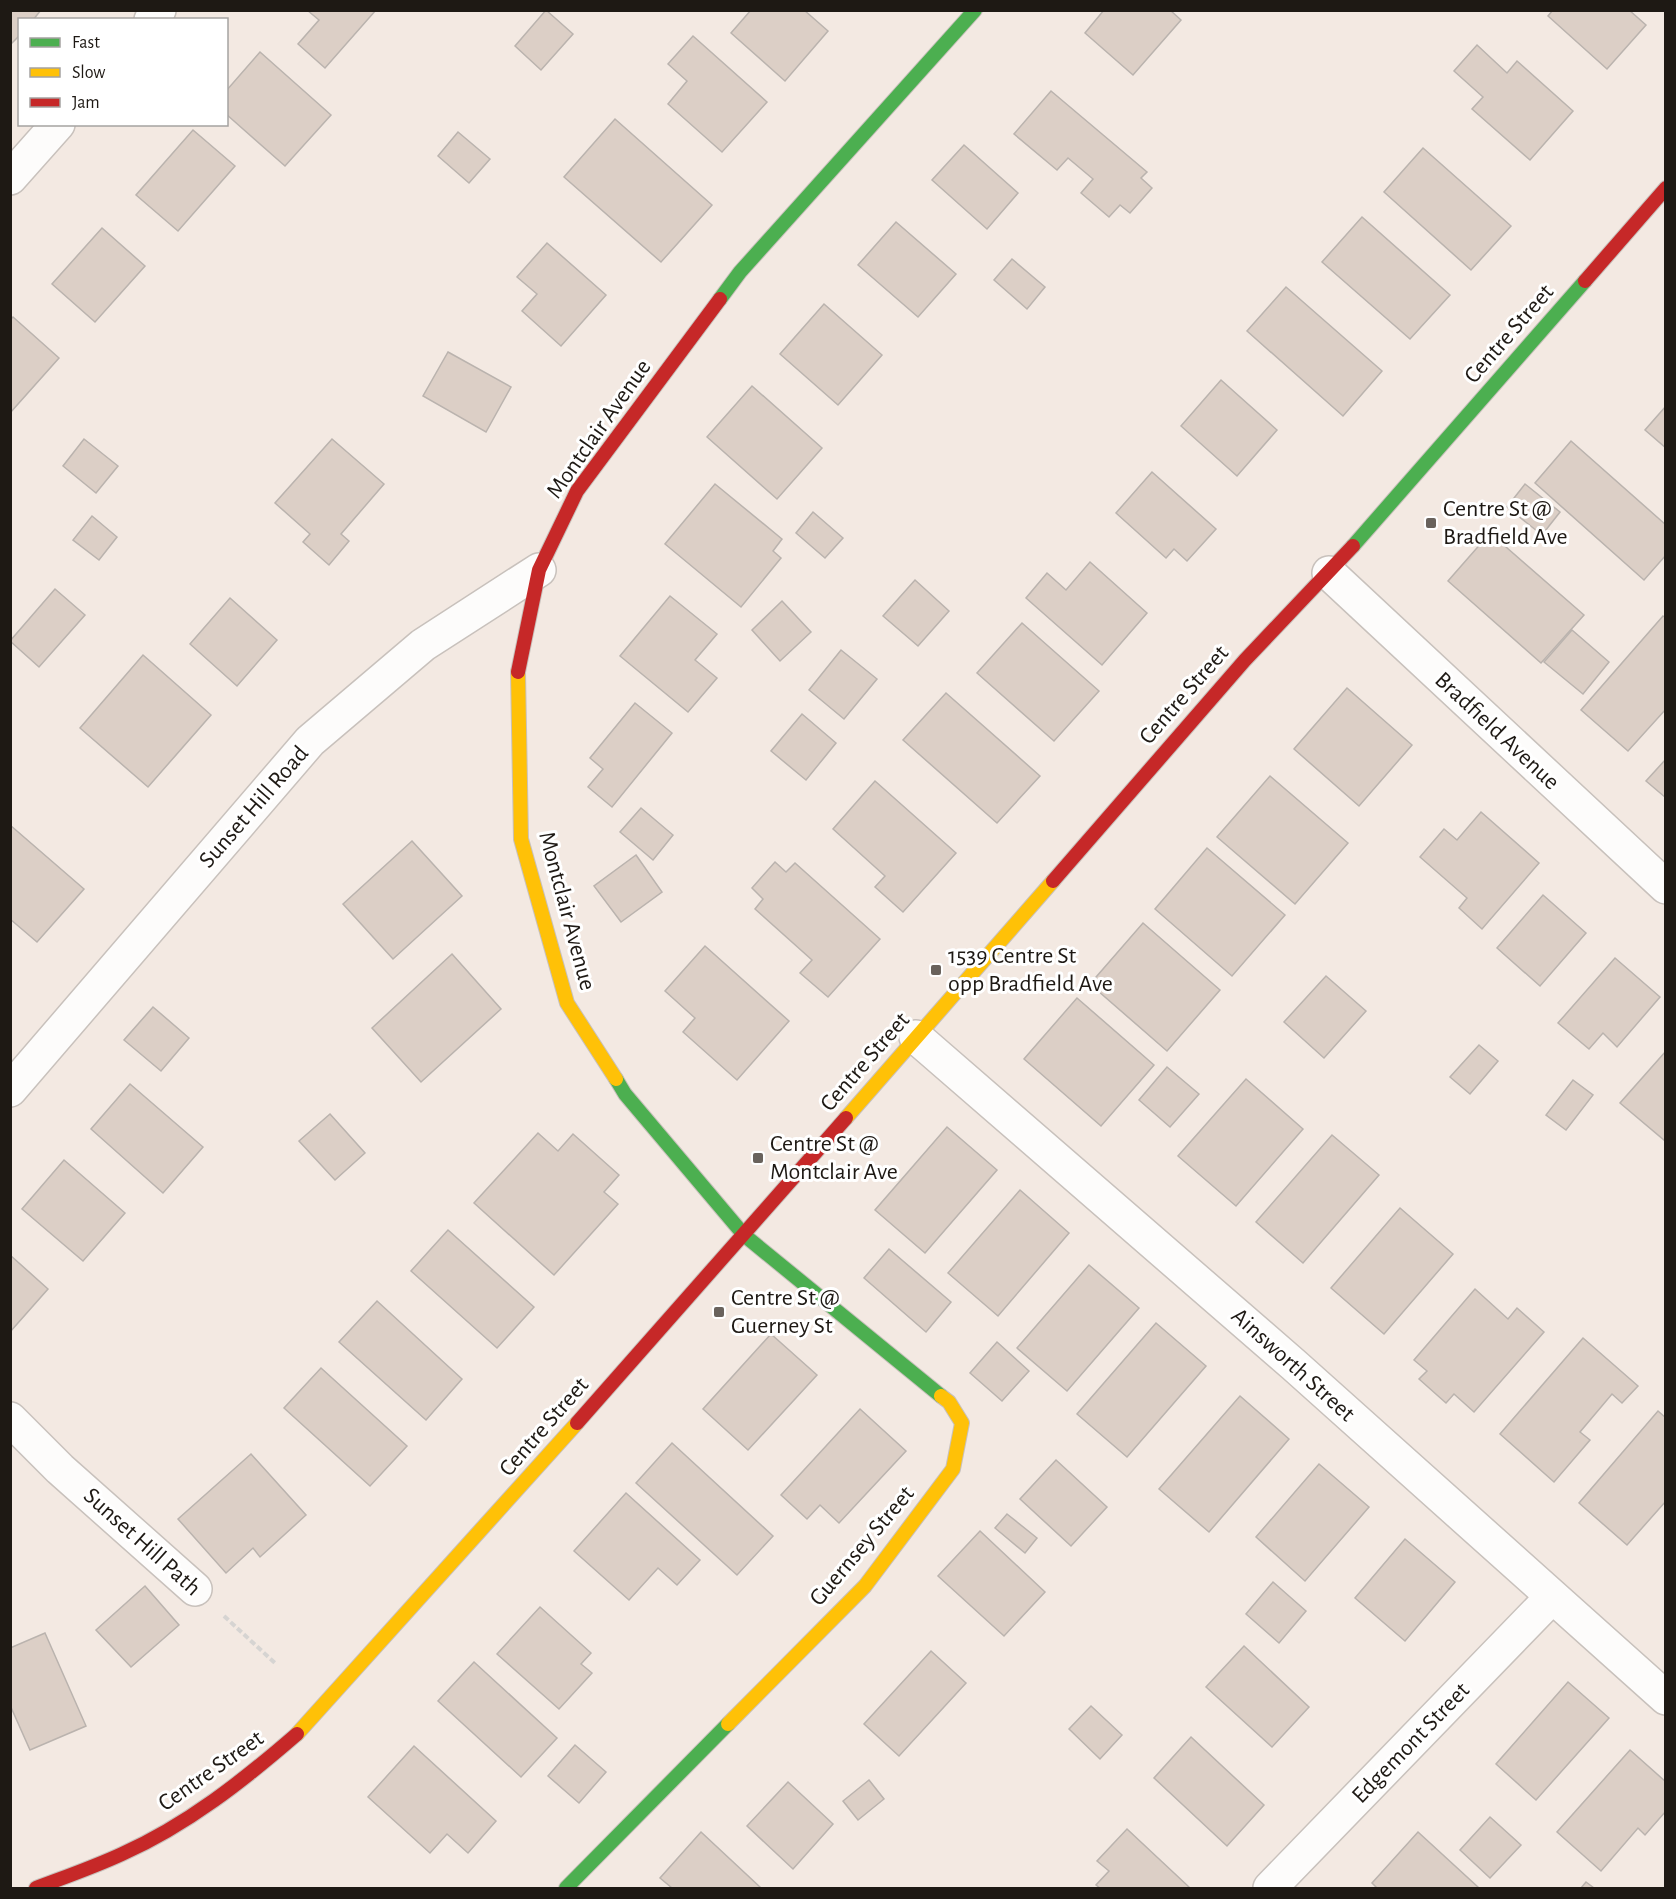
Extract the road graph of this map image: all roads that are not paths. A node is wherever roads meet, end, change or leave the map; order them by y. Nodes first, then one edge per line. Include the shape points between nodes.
1 (975, 10) edge
2 (56, 126) edge
3 (10, 178) edge
4 (1665, 188) edge
5 (539, 570) junction
6 (1329, 573) junction
7 (1665, 887) edge
8 (916, 1037) junction
9 (10, 1090) edge
10 (744, 1235) junction
11 (10, 1419) edge
12 (195, 1589) road end
13 (1552, 1597) junction
14 (1665, 1698) edge
15 (36, 1888) edge
16 (566, 1888) edge
17 (1270, 1888) edge

1 - 5 main road, Montclair Avenue via 740,272 577,491
2 - 3 street
4 - 6 main road, Centre Street
5 - 9 street, Sunset Hill Road via 423,645 310,741
5 - 10 main road, Montclair Avenue via 518,671 522,839 567,1003 625,1094
6 - 7 street, Bradfield Avenue
6 - 8 main road, Centre Street via 1245,660
8 - 10 main road, Centre Street
8 - 13 street, Ainsworth Street via 1285,1357
10 - 15 main road, Centre Street via 308,1725 245,1779 174,1827 123,1854
10 - 16 main road, Guernsey Street via 949,1402 962,1423 954,1469 865,1586
11 - 12 street, Sunset Hill Path
13 - 14 street, Ainsworth Street
13 - 17 street, Edgemont Street

